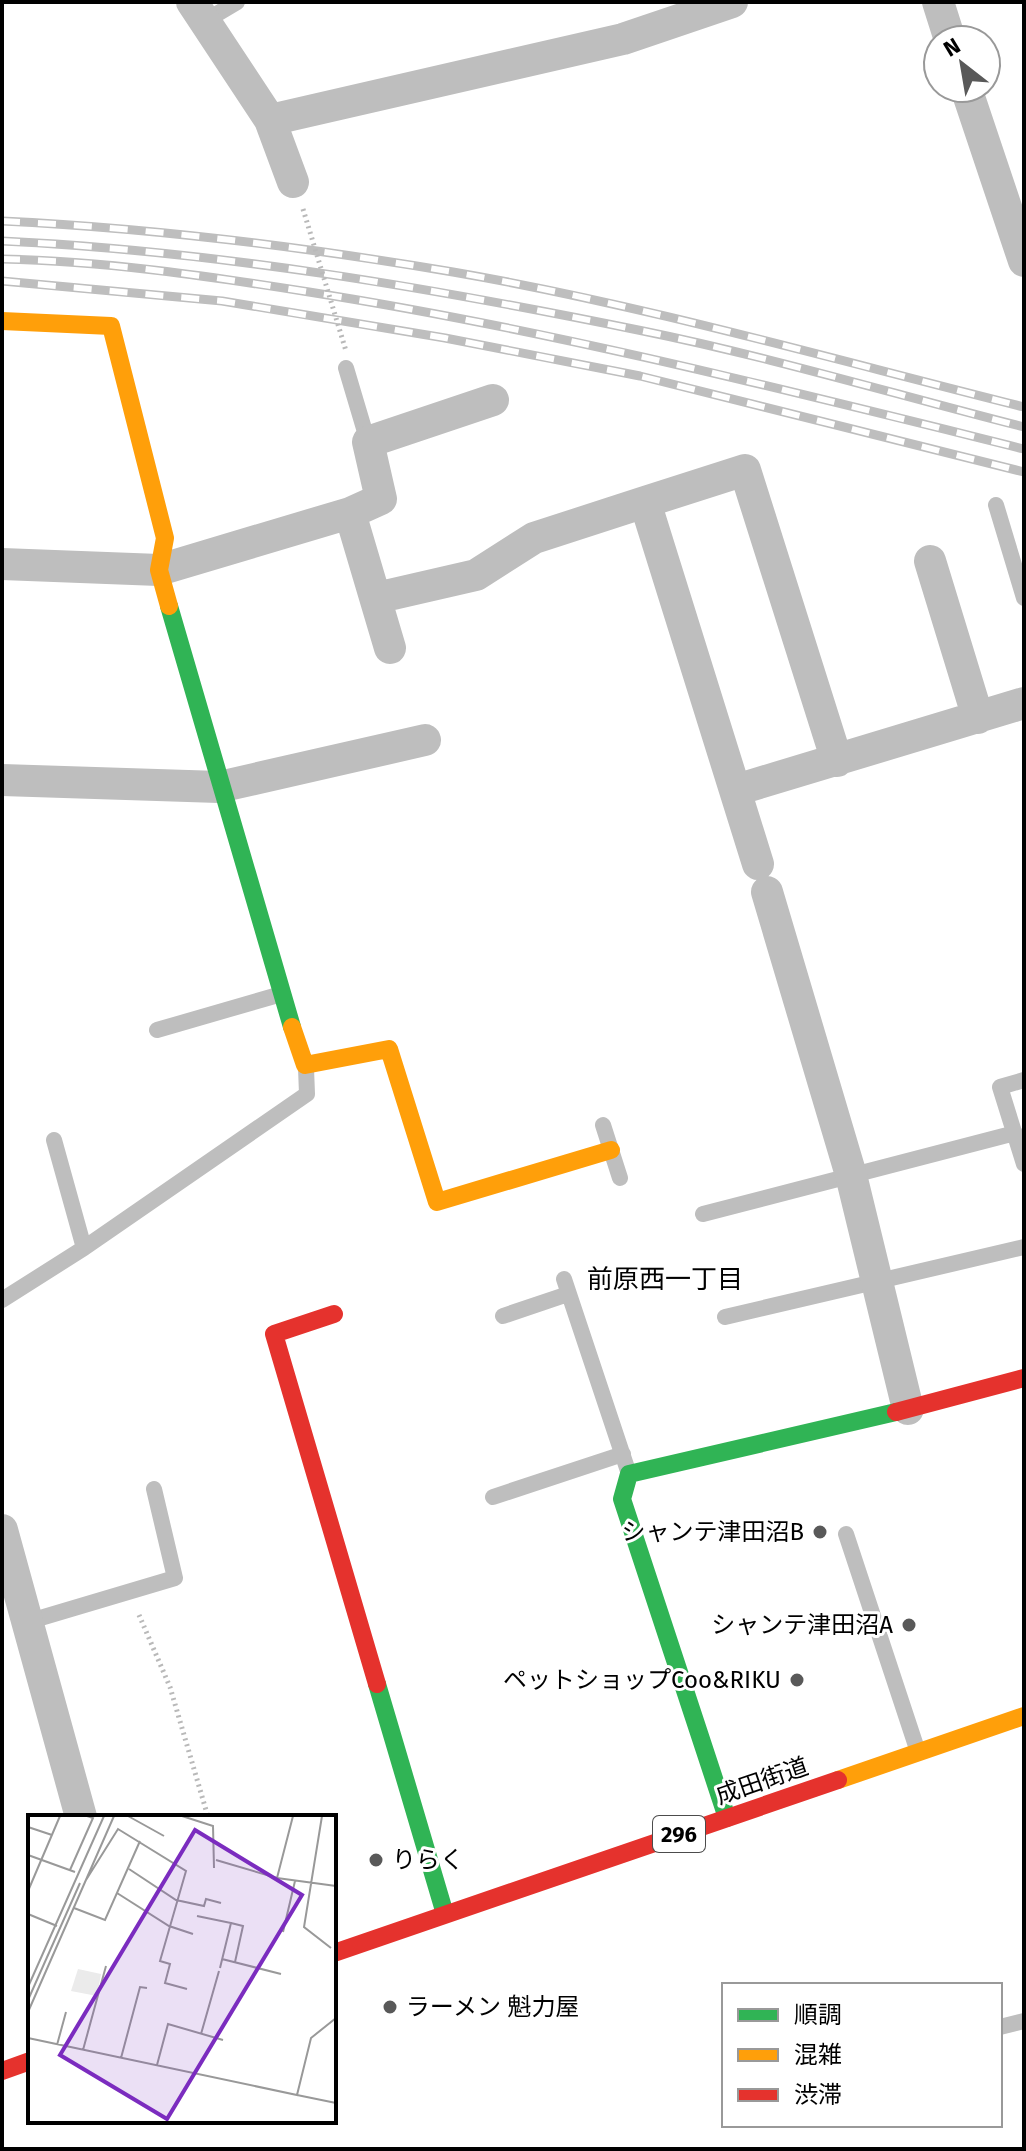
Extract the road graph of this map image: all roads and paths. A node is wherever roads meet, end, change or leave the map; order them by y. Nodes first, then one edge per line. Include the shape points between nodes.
1 (237, 2) edge
2 (732, 2) edge
3 (938, 2) edge
4 (199, 12) edge
5 (945, 24) edge
6 (971, 104) edge
7 (270, 120) junction
8 (298, 195) joint
9 (1024, 261) edge
10 (2, 321) edge
11 (346, 351) dead end
12 (346, 368) dead end
13 (493, 400) dead end
14 (368, 442) junction
15 (645, 502) junction
16 (996, 505) dead end
17 (350, 513) junction
18 (930, 561) dead end
19 (2, 564) edge
20 (159, 570) junction
21 (376, 598) junction
22 (1024, 598) edge
23 (390, 648) dead end
24 (1024, 703) edge
25 (978, 718) junction
26 (425, 740) dead end
27 (837, 761) junction
28 (2, 780) edge
29 (219, 787) junction
30 (736, 790) junction
31 (280, 995) junction
32 (157, 1030) dead end
33 (305, 1065) junction
34 (1024, 1080) edge
35 (603, 1125) dead end
36 (1015, 1133) junction
37 (54, 1140) dead end
38 (611, 1150) junction
39 (1024, 1164) edge
40 (851, 1175) junction
41 (620, 1178) dead end
42 (703, 1214) dead end
43 (1024, 1247) edge
44 (84, 1248) junction
45 (876, 1280) junction
46 (2, 1300) edge
47 (334, 1314) dead end
48 (503, 1316) dead end
49 (725, 1317) dead end
50 (1024, 1378) edge
51 (908, 1409) junction
52 (623, 1454) junction
53 (629, 1474) junction
54 (154, 1489) dead end
55 (493, 1497) dead end
56 (2, 1530) edge
57 (846, 1534) dead end
58 (129, 1592) junction
59 (27, 1622) junction
60 (1024, 1716) edge
61 (919, 1753) junction
62 (80, 1815) edge
63 (207, 1815) edge
64 (727, 1818) junction
65 (445, 1914) junction
66 (336, 1952) edge
67 (1024, 2021) edge
68 (1002, 2026) edge
69 (28, 2062) edge
70 (2, 2071) edge

1 - 4 lane
2 - 7 street via 623,39
3 - 5 street
4 - 7 street
6 - 9 street
7 - 8 street
8 - 11 path, bridge
10 - 20 main road via 111,326 165,538
12 - 14 lane
13 - 14 street
14 - 17 street via 381,499
15 - 21 street via 534,538 476,575
15 - 27 street via 745,470
15 - 30 street
16 - 22 lane
17 - 20 street
17 - 21 street
18 - 25 street
19 - 20 street
20 - 29 main road
21 - 23 street
24 - 25 street
25 - 27 street
26 - 29 street
27 - 30 street
28 - 29 street
29 - 31 main road
30 - 40 street
31 - 32 lane
31 - 33 main road
33 - 38 main road via 389,1049 437,1202
33 - 44 lane via 307,1094
34 - 36 lane via 1000,1087
35 - 38 lane
36 - 39 lane
36 - 40 lane
37 - 44 lane
38 - 41 lane
40 - 42 lane
40 - 45 street
43 - 45 lane
44 - 46 lane
45 - 49 lane
45 - 51 street
47 - 65 main road via 274,1334
48 - 52 lane via 566,1287
50 - 51 main road
51 - 53 main road
52 - 53 lane
52 - 55 lane
53 - 64 main road via 622,1499
54 - 58 lane via 175,1578
56 - 59 street
57 - 61 lane
58 - 59 lane
58 - 63 path via 170,1687
59 - 62 street
60 - 61 main road, 成田街道 / 296
61 - 64 main road, 成田街道 / 296
64 - 65 main road, 成田街道 / 296
65 - 66 main road, 成田街道 / 296
67 - 68 lane
69 - 70 main road

